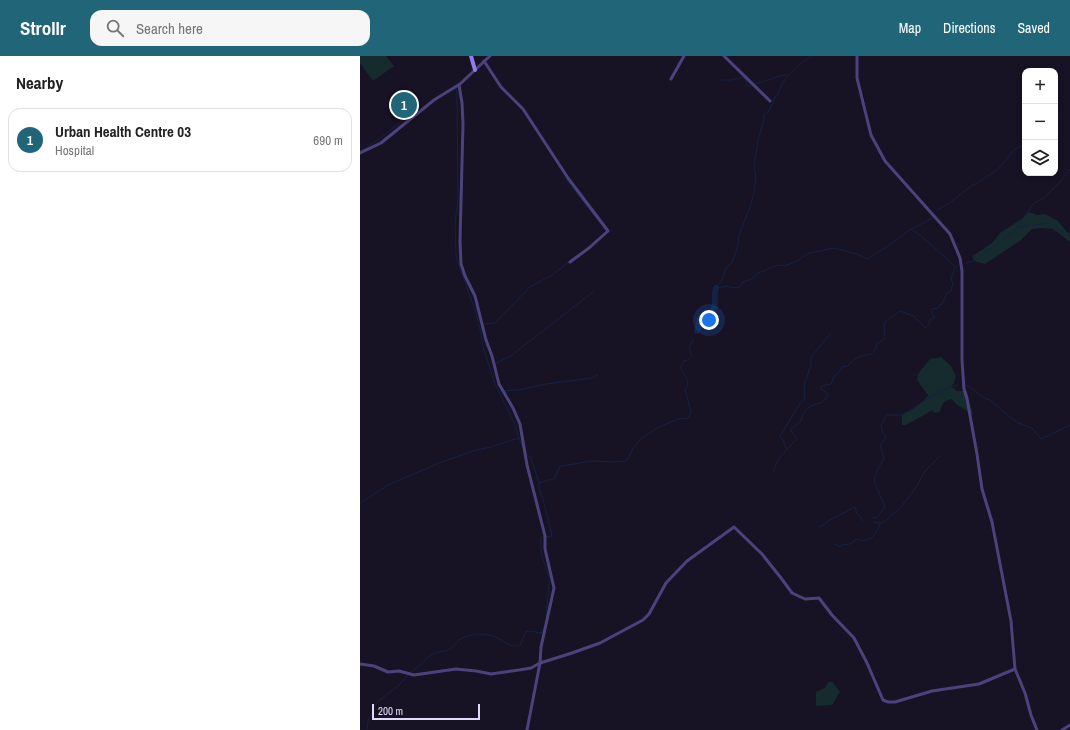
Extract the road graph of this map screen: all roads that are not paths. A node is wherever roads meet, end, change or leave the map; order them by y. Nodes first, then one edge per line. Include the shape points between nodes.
1 (470, 56) edge
2 (490, 56) edge
3 (684, 56) edge
4 (724, 56) edge
5 (857, 56) edge
6 (484, 61) junction
7 (475, 70) junction
8 (671, 79) dead end
9 (459, 84) junction
10 (770, 102) dead end
11 (360, 153) edge
12 (570, 262) dead end
13 (540, 663) junction
14 (360, 664) edge
15 (1015, 669) junction
16 (1070, 725) edge
17 (527, 730) edge
18 (1037, 730) edge
19 (1062, 730) edge

1 - 7 street
2 - 6 street
3 - 8 street
4 - 10 street
5 - 15 street via 857,78 871,136 885,161 950,234 960,258 964,389 982,489 992,522 1011,621
6 - 7 street
6 - 12 street via 501,87 523,109 568,178 608,232
7 - 9 street
9 - 11 street via 434,100 381,143
9 - 13 street via 463,124 461,264 475,296 499,384 520,424 554,588
13 - 14 street via 531,668 491,674 456,669 414,675 399,671 388,672
13 - 15 street via 600,642 643,620 666,583 687,561 734,527 762,554 792,593 805,599 819,598 854,638 883,700 895,702 932,692 979,684
13 - 17 street
15 - 18 street
16 - 19 street

